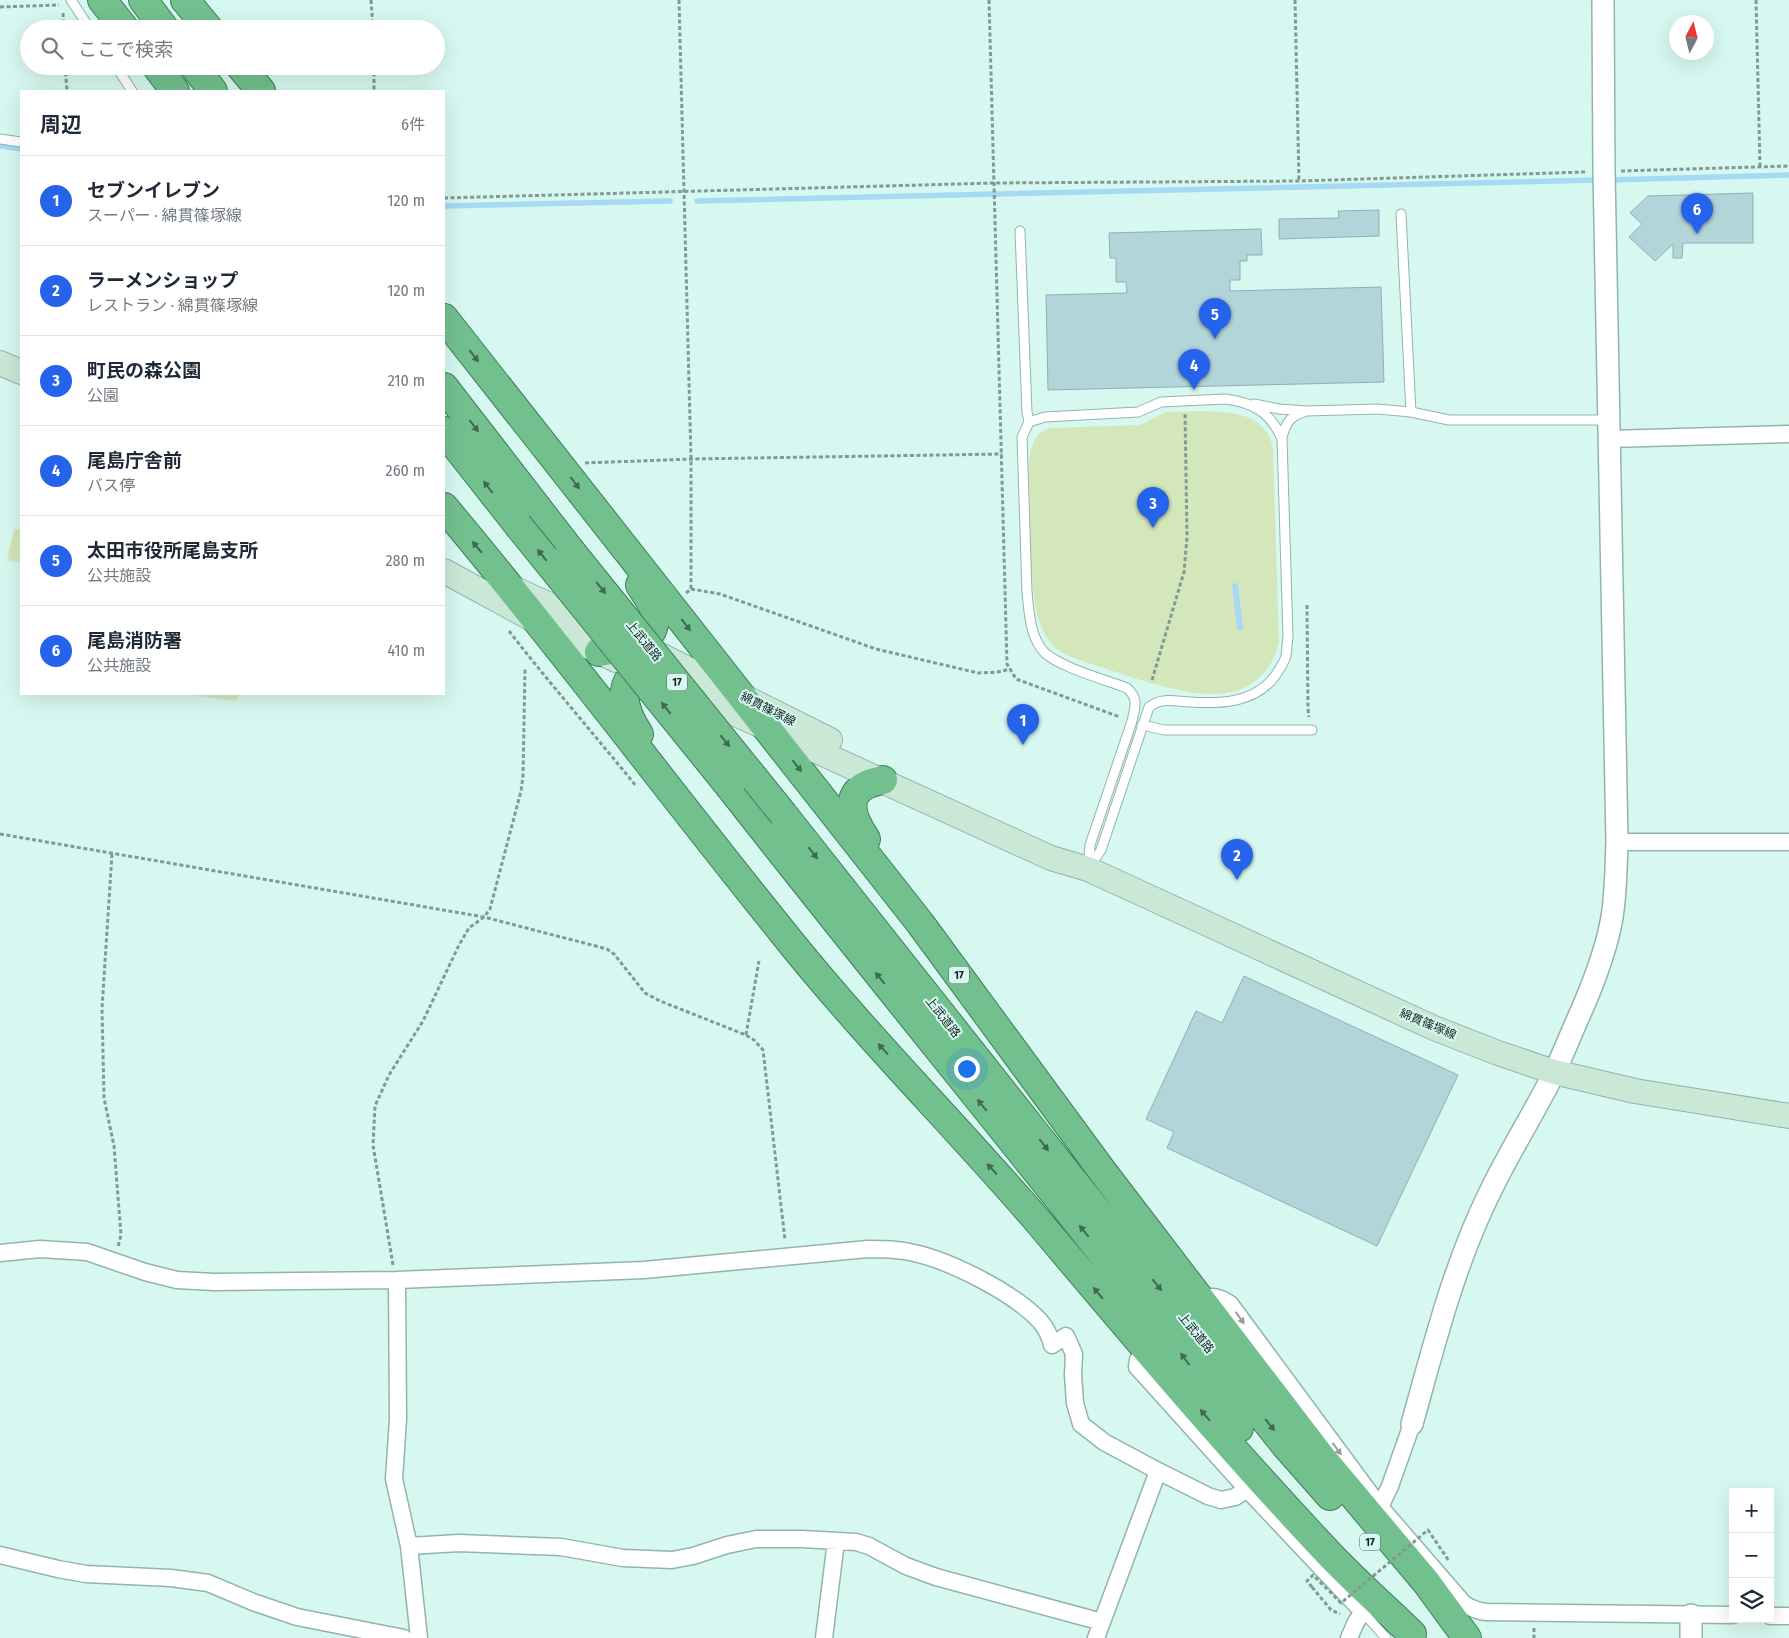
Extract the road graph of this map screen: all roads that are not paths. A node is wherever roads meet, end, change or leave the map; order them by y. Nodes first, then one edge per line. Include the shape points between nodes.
1 (71, 0) edge
2 (143, 0) edge
3 (185, 0) edge
4 (1603, 0) edge
5 (84, 20) edge
6 (158, 20) edge
7 (202, 20) edge
8 (122, 75) edge
9 (144, 75) edge
10 (163, 75) edge
11 (201, 75) edge
12 (248, 75) edge
13 (131, 90) edge
14 (152, 90) edge
15 (175, 90) edge
16 (212, 90) edge
17 (260, 90) edge
18 (0, 139) edge
19 (20, 142) edge
20 (1401, 214) dead end
21 (1020, 231) dead end
22 (445, 319) edge
23 (0, 363) edge
24 (20, 372) edge
25 (445, 388) edge
26 (1239, 401) junction
27 (1307, 411) junction
28 (1411, 412) junction
29 (1029, 422) junction
30 (1609, 429) junction
31 (445, 432) edge
32 (1789, 434) edge
33 (1282, 439) junction
34 (445, 508) edge
35 (610, 529) junction
36 (445, 558) edge
37 (445, 572) edge
38 (507, 585) junction
39 (538, 622) junction
40 (599, 652) joint
41 (638, 657) junction
42 (678, 664) joint
43 (738, 693) junction
44 (1142, 725) junction
45 (766, 728) junction
46 (1312, 730) road end
47 (883, 780) junction
48 (699, 828) junction
49 (1617, 842) junction
50 (1789, 842) edge
51 (1088, 870) junction
52 (920, 923) junction
53 (1554, 1072) junction
54 (1789, 1116) edge
55 (0, 1253) edge
56 (397, 1280) junction
57 (1201, 1297) junction
58 (1146, 1348) junction
59 (1412, 1424) joint
60 (1158, 1471) junction
61 (1247, 1489) junction
62 (1380, 1507) junction
63 (836, 1541) junction
64 (409, 1546) junction
65 (0, 1555) edge
66 (1363, 1612) junction
67 (1691, 1615) junction
68 (1729, 1615) edge
69 (1774, 1616) edge
70 (1789, 1616) edge
71 (1102, 1622) junction
72 (1414, 1636) edge
73 (406, 1638) edge
74 (419, 1638) edge
75 (824, 1638) edge
76 (1096, 1638) edge
77 (1349, 1638) edge
78 (1386, 1638) edge
79 (1453, 1638) edge
80 (1467, 1638) edge
81 (1691, 1638) edge

1 - 5 lane
2 - 6 highway
3 - 7 highway
4 - 30 street
8 - 13 lane
9 - 14 highway
10 - 15 highway
11 - 16 highway
12 - 17 highway
18 - 19 lane
20 - 28 lane
21 - 29 lane via 1026,412
22 -> 35 highway, 17
23 - 24 main road
25 -> 79 highway, 上武道路 / 17, bridge via 570,550 1286,1446
26 - 27 lane
26 - 29 lane via 1161,402 1138,412 1045,416
26 - 33 lane via 1256,407 1267,416 1277,426
27 - 28 lane via 1377,409
27 - 33 lane via 1288,421
28 - 30 lane via 1449,420
29 - 51 lane via 1022,437 1027,583 1029,614 1037,640 1045,652 1063,664 1127,688 1134,694 1132,721 1090,845
30 - 32 street
30 - 49 street
72 -> 31 highway, 上武道路 / 17, bridge via 1268,1467 1157,1321
33 - 44 lane via 1286,657 1267,686 1250,696 1232,702 1211,703 1166,699 1149,707
38 -> 34 highway, 17
35 - 41 highway via 625,562 655,610 654,628
35 -> 43 highway, 17
36 - 38 main road, 綿貫篠塚線
37 - 39 main road
38 - 39 highway, 17
38 - 41 main road, 綿貫篠塚線
39 - 40 main road
39 - 48 highway, 17
40 - 41 highway
41 - 42 highway via 651,666
41 - 45 main road, 綿貫篠塚線
41 - 48 highway via 626,687 626,711
42 - 43 main road, 綿貫篠塚線
43 - 45 highway, 17
43 - 51 main road, 綿貫篠塚線 via 814,733 1057,846
44 - 46 lane via 1164,730
44 - 51 lane via 1101,850
45 - 47 main road, 綿貫篠塚線
45 -> 52 highway, 17
47 - 51 main road, 綿貫篠塚線 via 1051,858
47 - 52 highway via 871,782 857,792 852,812 858,828 901,888
58 -> 48 highway, 17 via 1008,1186 853,1016
49 - 50 street
49 - 53 street via 1612,918 1605,948
51 - 53 main road, 綿貫篠塚線 via 1434,1028
52 - 57 highway, 17 via 1103,1172
53 - 54 main road, 綿貫篠塚線 via 1635,1091
53 - 59 street via 1490,1191 1470,1238
55 - 56 street via 40,1249 86,1252 161,1276 194,1282
56 - 60 street via 644,1270 868,1249 913,1252 952,1265 1029,1310 1042,1323 1052,1344 1066,1336 1074,1354 1075,1403 1081,1424 1104,1442
56 - 64 street via 398,1419 394,1479
57 -> 62 street via 1220,1298 1230,1304
57 - 80 highway, 17 via 1321,1457 1426,1582
58 - 61 street via 1138,1360 1138,1367
72 -> 58 highway, 17 via 1333,1558
59 - 62 street
60 - 61 street via 1221,1500 1235,1498
60 - 71 street
61 - 66 street
62 - 67 street via 1464,1604 1478,1611
63 - 64 street via 756,1539 672,1560 623,1558 561,1547 459,1543
63 - 71 street via 856,1542 906,1566 936,1576
63 - 75 street
64 - 74 street
65 - 73 street via 86,1574 208,1583 297,1617
66 - 77 street
66 - 78 lane
67 - 68 street
67 - 81 street
69 - 70 street
71 - 76 street
73 - 74 street

